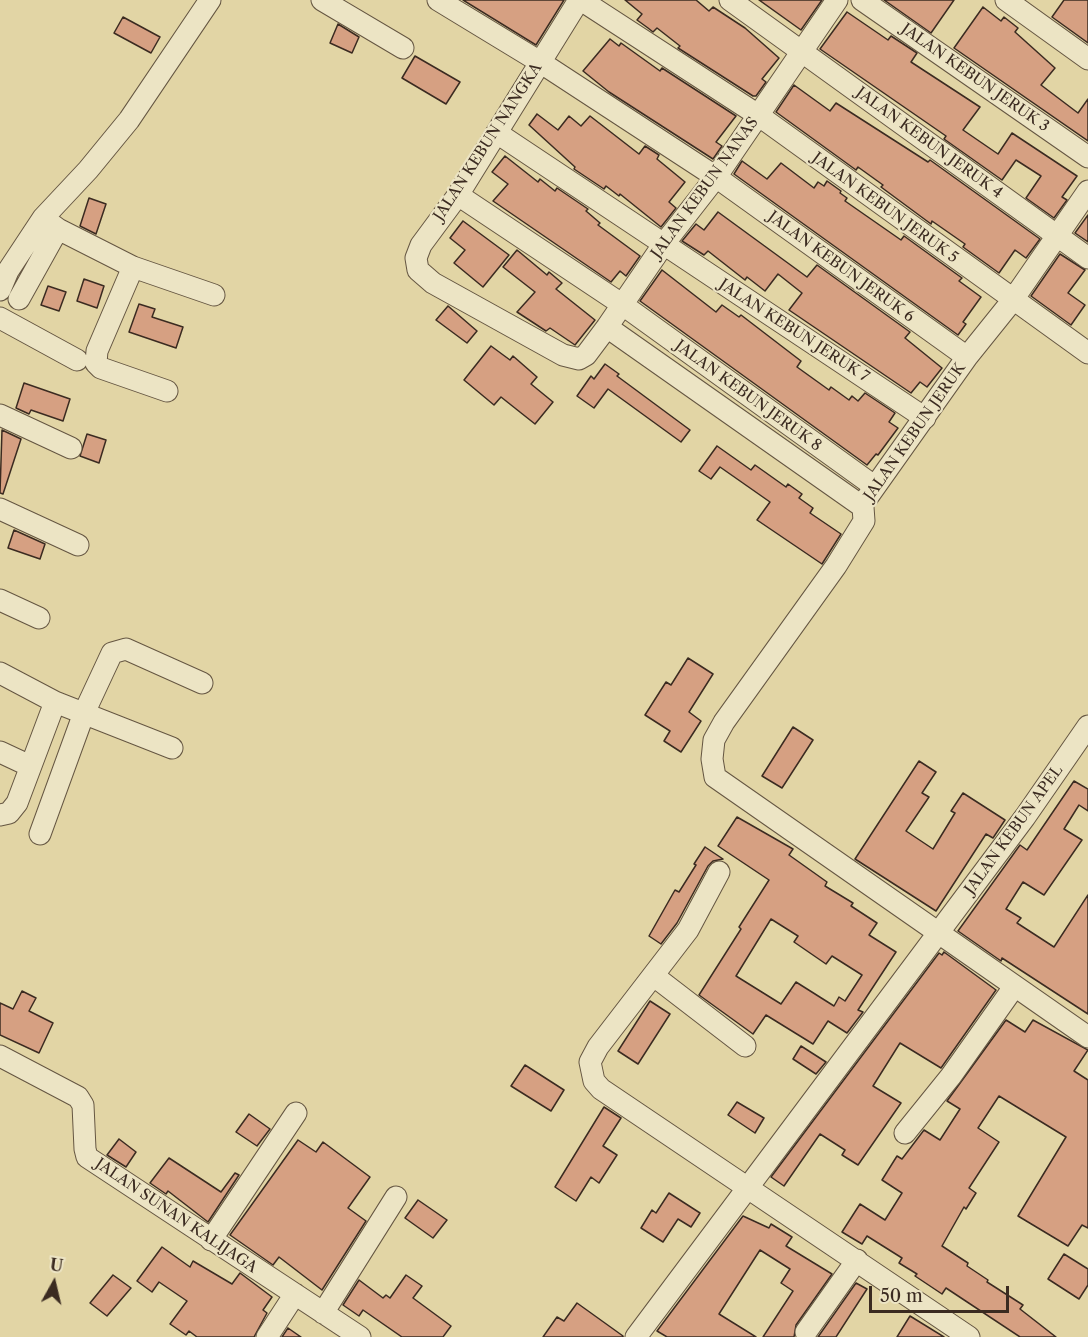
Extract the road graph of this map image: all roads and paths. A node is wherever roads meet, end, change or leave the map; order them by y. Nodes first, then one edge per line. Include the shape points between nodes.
1 (210, 0) edge
2 (322, 0) edge
3 (438, 0) edge
4 (580, 0) edge
5 (730, 0) edge
6 (837, 0) edge
7 (862, 0) edge
8 (1006, 0) edge
9 (403, 48) dead end
10 (801, 49) junction
11 (1088, 59) edge
12 (540, 62) junction
13 (758, 115) junction
14 (497, 133) junction
15 (1088, 157) edge
16 (716, 177) junction
17 (1088, 191) edge
18 (458, 195) junction
19 (50, 223) junction
20 (1057, 237) junction
21 (663, 245) junction
22 (1088, 258) edge
23 (133, 267) junction
24 (9, 295) edge
25 (214, 295) dead end
26 (1012, 301) junction
27 (623, 305) junction
28 (0, 318) edge
29 (607, 327) junction
30 (1088, 353) edge
31 (562, 355) joint
32 (967, 357) junction
33 (77, 360) dead end
34 (167, 391) dead end
35 (0, 415) edge
36 (925, 418) junction
37 (71, 448) dead end
38 (874, 486) junction
39 (863, 507) junction
40 (0, 509) edge
41 (78, 545) dead end
42 (0, 600) edge
43 (39, 618) dead end
44 (0, 673) edge
45 (202, 683) dead end
46 (55, 702) junction
47 (84, 713) junction
48 (1088, 726) edge
49 (172, 748) dead end
50 (0, 752) edge
51 (30, 766) junction
52 (0, 815) edge
53 (40, 834) dead end
54 (719, 872) dead end
55 (938, 934) junction
56 (654, 976) junction
57 (1014, 987) junction
58 (1088, 1037) edge
59 (745, 1046) dead end
60 (0, 1056) edge
61 (296, 1113) dead end
62 (905, 1133) dead end
63 (746, 1187) junction
64 (396, 1197) dead end
65 (211, 1240) junction
66 (857, 1260) junction
67 (295, 1294) junction
68 (323, 1313) junction
69 (806, 1332) dead end
70 (267, 1337) edge
71 (360, 1337) edge
72 (636, 1337) edge
73 (969, 1337) edge

1 - 19 street via 129,120
2 - 9 street
3 - 12 street, JALAN KEBUN JERUK 6
4 - 12 street, JALAN KEBUN NANGKA
4 - 13 street, JALAN KEBUN JERUK 5
5 - 10 street, JALAN KEBUN JERUK 4
6 - 10 street, JALAN KEBUN NANAS
7 - 15 street, JALAN KEBUN JERUK 3
8 - 11 street
10 - 13 street, JALAN KEBUN NANAS
10 - 20 street, JALAN KEBUN JERUK 4
12 - 14 street, JALAN KEBUN NANGKA
12 - 16 street, JALAN KEBUN JERUK 6
13 - 16 street, JALAN KEBUN NANAS
13 - 26 street, JALAN KEBUN JERUK 5
14 - 18 street, JALAN KEBUN NANGKA
14 - 21 street, JALAN KEBUN JERUK 7
16 - 21 street, JALAN KEBUN NANAS
16 - 32 street, JALAN KEBUN JERUK 6
17 - 20 street, JALAN KEBUN JERUK
18 - 27 street, JALAN KEBUN JERUK 8
18 - 31 street, JALAN KEBUN NANGKA via 421,245 416,258 418,270 433,283
19 - 23 street
19 - 24 street
20 - 22 street, JALAN KEBUN JERUK 4
20 - 26 street, JALAN KEBUN JERUK
21 - 27 street, JALAN KEBUN NANAS
21 - 36 street, JALAN KEBUN JERUK 7
23 - 25 street
23 - 34 street via 97,351 96,363
26 - 30 street, JALAN KEBUN JERUK 5
26 - 32 street, JALAN KEBUN JERUK
27 - 29 street, JALAN KEBUN NANAS
27 - 38 street, JALAN KEBUN JERUK 8
28 - 33 street
29 - 31 street, JALAN KEBUN NANAS via 586,355 579,359
29 - 39 street, JALAN KEBUN JERUK
32 - 36 street, JALAN KEBUN JERUK
35 - 37 street
36 - 38 street, JALAN KEBUN JERUK
38 - 39 street, JALAN KEBUN JERUK
39 - 55 street via 864,521 836,566 714,740 715,777
40 - 41 street
42 - 43 street
44 - 46 street
45 - 47 street via 126,649 117,650 112,653
46 - 47 street
46 - 51 street
47 - 49 street
47 - 53 street
48 - 55 street, JALAN KEBUN APEL
50 - 51 street
51 - 52 street via 17,803 9,813
54 - 56 street via 688,930
55 - 57 street
55 - 63 street, JALAN KEBUN APEL
56 - 59 street
56 - 63 street via 598,1047 590,1062 594,1081
57 - 58 street
57 - 62 street
60 - 65 street, JALAN SUNAN KALIJAGA via 78,1097 83,1105 87,1157
61 - 65 street
63 - 66 street
63 - 72 street, JALAN KEBUN APEL
64 - 68 street
65 - 67 street, JALAN SUNAN KALIJAGA
66 - 69 street
66 - 73 street
67 - 68 street, JALAN SUNAN KALIJAGA
67 - 70 street
68 - 71 street, JALAN SUNAN KALIJAGA

